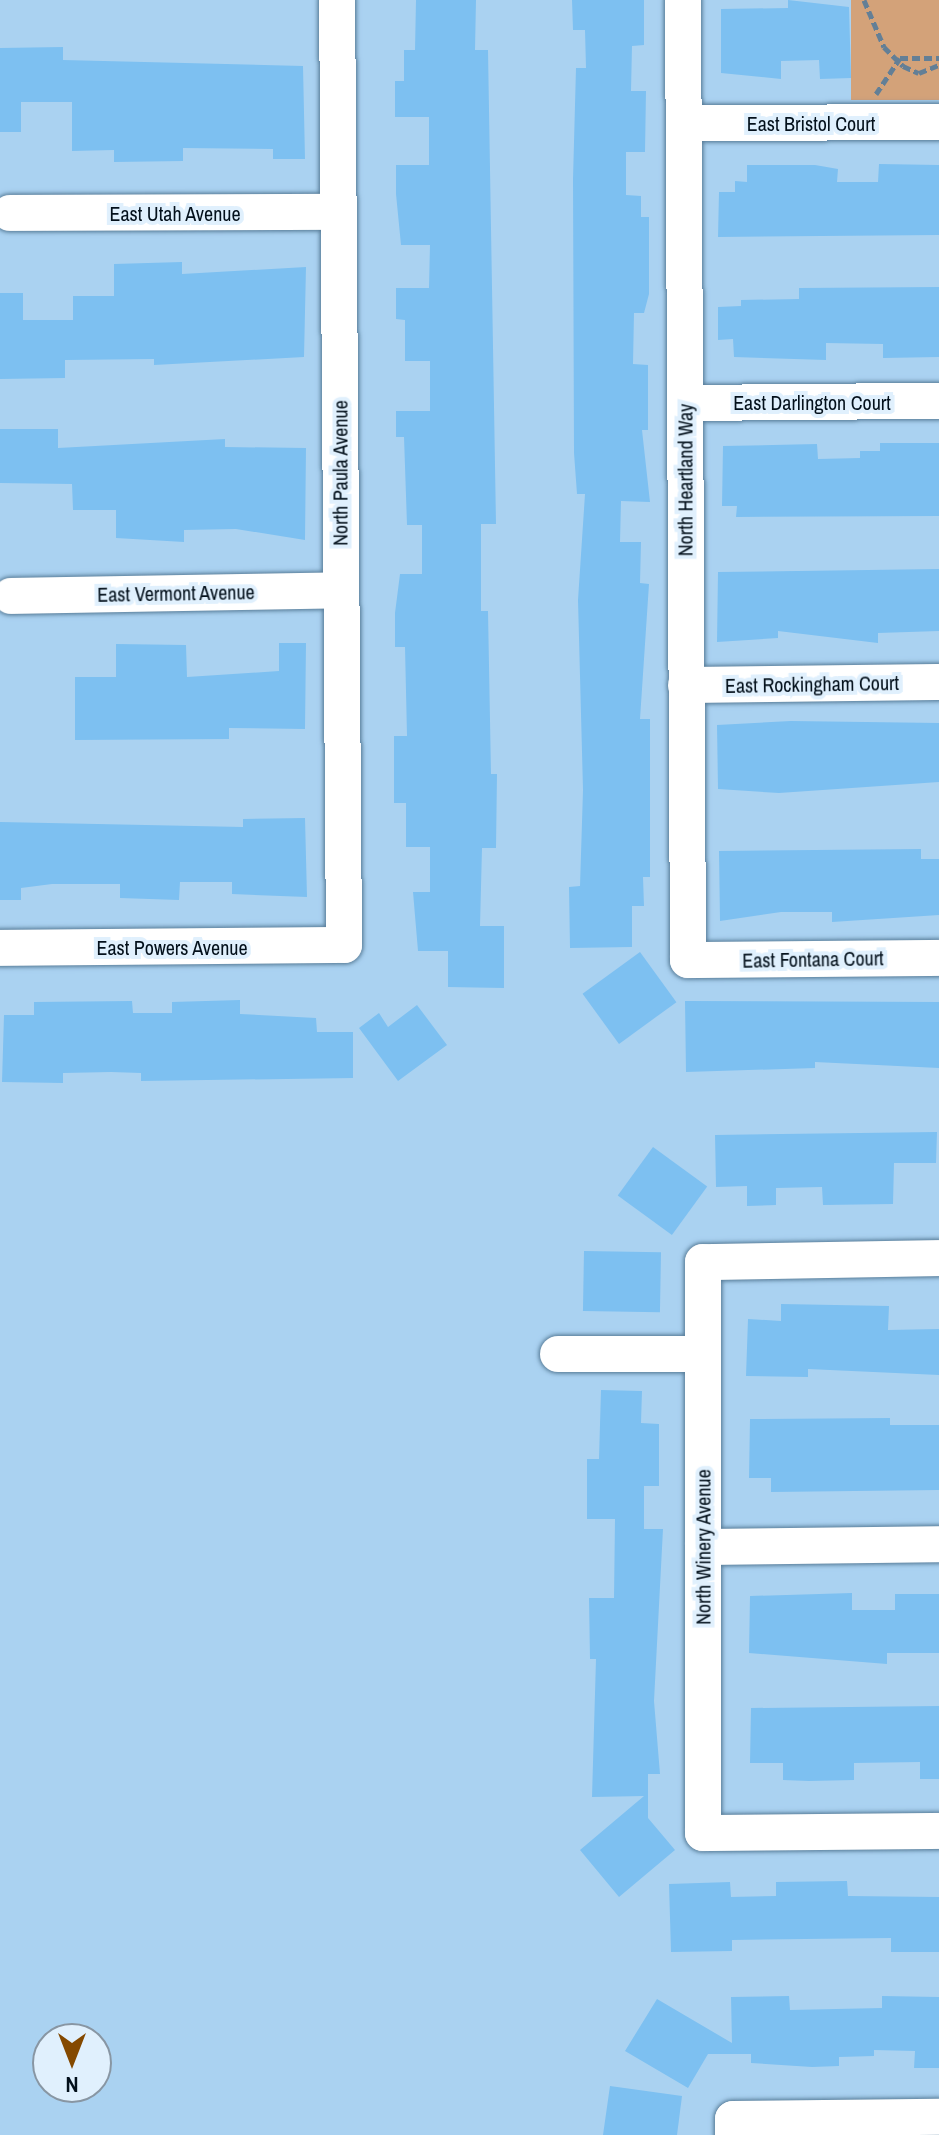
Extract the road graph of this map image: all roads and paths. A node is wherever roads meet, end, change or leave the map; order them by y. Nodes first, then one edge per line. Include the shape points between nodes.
1 (337, 0) edge
2 (683, 0) edge
3 (864, 0) edge
4 (939, 58) edge
5 (897, 60) junction
6 (939, 65) edge
7 (876, 94) dead end
8 (939, 122) edge
9 (684, 123) junction
10 (339, 212) junction
11 (10, 213) dead end
12 (939, 401) edge
13 (685, 403) junction
14 (341, 590) junction
15 (11, 596) dead end
16 (939, 682) edge
17 (686, 685) junction
18 (344, 945) joint
19 (0, 948) edge
20 (939, 958) edge
21 (688, 960) joint
22 (939, 1258) edge
23 (558, 1354) dead end
24 (703, 1354) junction
25 (939, 1544) edge
26 (703, 1547) junction
27 (939, 1831) edge
28 (939, 2117) edge
29 (733, 2127) edge

1 - 10 street, North Paula Avenue
2 - 9 street, North Heartland Way
3 - 5 path
4 - 5 path via 908,54
5 - 6 path via 919,73
5 - 7 path
8 - 9 street, East Bristol Court
9 - 13 street, North Heartland Way
10 - 11 street, East Utah Avenue
10 - 14 street, North Paula Avenue
12 - 13 street, East Darlington Court
13 - 17 street, North Heartland Way
14 - 15 street, East Vermont Avenue
14 - 18 street, North Paula Avenue
16 - 17 street, East Rockingham Court
17 - 21 street, North Heartland Way
18 - 19 street, East Powers Avenue
20 - 21 street, East Fontana Court
22 - 24 street, North Winery Avenue via 703,1262
23 - 24 street
24 - 26 street, North Winery Avenue
25 - 26 street
26 - 27 street, North Winery Avenue via 703,1833
28 - 29 street

